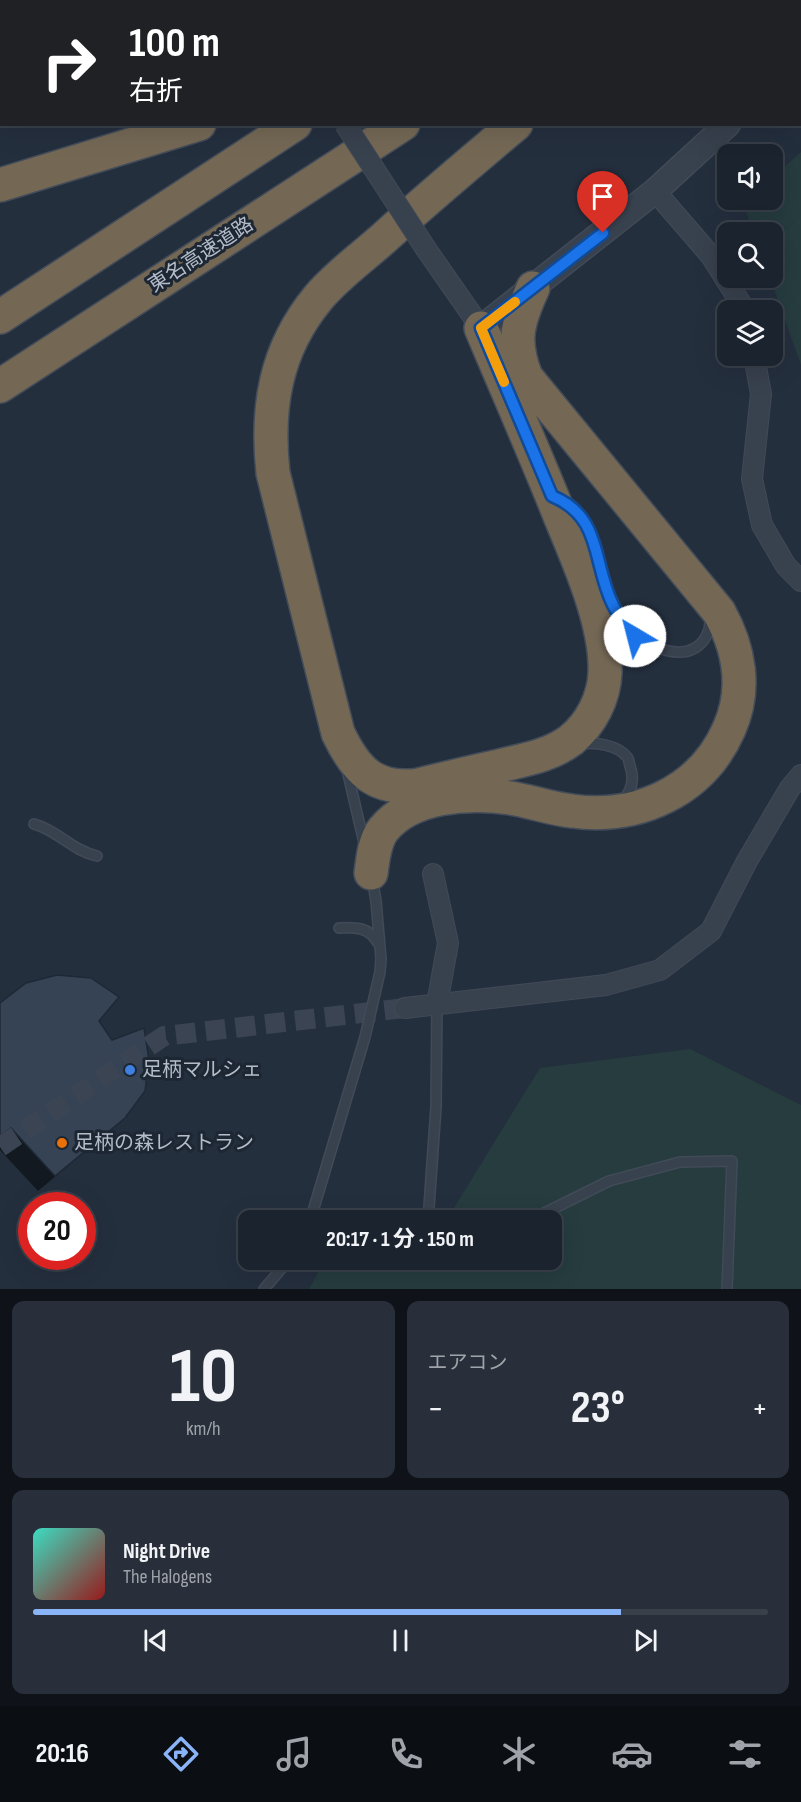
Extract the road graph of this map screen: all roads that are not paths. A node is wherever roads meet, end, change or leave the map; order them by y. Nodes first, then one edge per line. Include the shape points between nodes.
1 (192, 126) edge
2 (292, 126) edge
3 (346, 126) edge
4 (400, 126) edge
5 (514, 126) edge
6 (726, 126) edge
7 (0, 185) edge
8 (655, 191) junction
9 (533, 288) junction
10 (739, 300) edge
11 (0, 317) edge
12 (481, 328) junction
13 (756, 366) edge
14 (0, 386) edge
15 (552, 496) junction
16 (801, 581) edge
17 (707, 596) junction
18 (338, 733) junction
19 (559, 748) junction
20 (801, 775) edge
21 (594, 813) junction
22 (34, 824) dead end
23 (97, 856) dead end
24 (370, 873) junction
25 (433, 874) dead end
26 (339, 928) dead end
27 (381, 959) junction
28 (437, 1004) junction
29 (405, 1008) tunnel mouth
30 (313, 1210) edge
31 (429, 1210) edge
32 (550, 1210) edge
33 (280, 1270) edge
34 (264, 1289) edge
35 (727, 1289) edge

1 - 7 highway
2 - 11 highway
3 - 12 street, bridge
4 - 14 highway, 東名高速道路
5 - 18 highway via 319,296 301,320 281,364 271,413 273,473
6 - 8 street
8 - 9 street
8 - 10 street via 711,256
9 - 12 street
9 - 17 highway via 518,326 519,359 526,377
12 - 15 highway
13 - 16 street via 761,394 752,479 762,525 786,566
15 - 17 lane via 576,509 588,525 612,604 622,622 651,647 673,652 692,650 703,641 711,627
15 - 19 highway via 588,590 605,666 595,712
17 - 21 highway via 731,633 738,656 737,702 722,746 689,783 668,796 629,809
18 - 19 highway via 359,767 373,778 400,787
18 - 24 lane
19 - 21 lane via 591,743 613,747 627,757 632,786 623,800
20 - 28 street via 747,861 711,931 660,970 606,985
21 - 24 highway via 484,795 418,805 382,831
22 - 23 lane via 48,828 82,853
24 - 27 lane
25 - 28 street via 448,943
26 - 27 lane via 369,932 379,946
27 - 30 lane via 365,1037
28 - 29 street
28 - 31 lane via 436,1107
32 - 35 lane via 609,1181 680,1162 732,1161
33 - 34 lane

